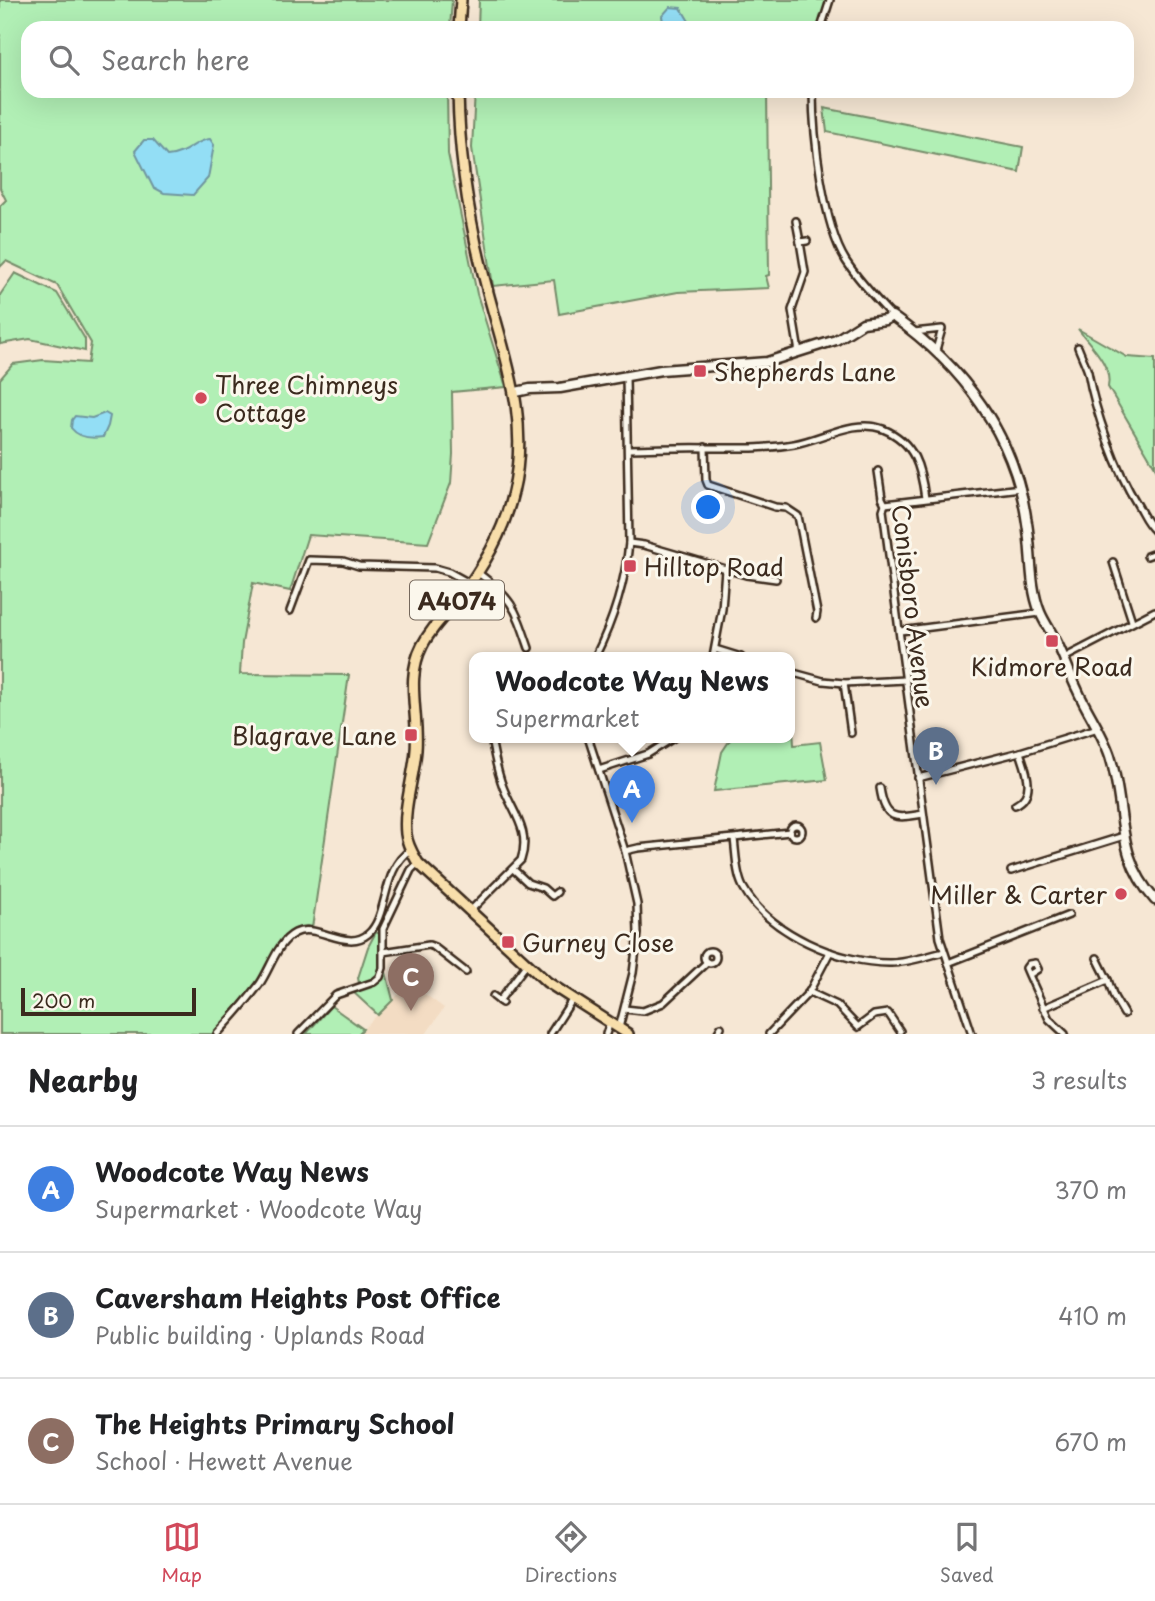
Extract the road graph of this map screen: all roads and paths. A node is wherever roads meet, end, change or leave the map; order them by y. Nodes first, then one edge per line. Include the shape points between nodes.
1 (461, 0) edge
2 (830, 0) edge
3 (460, 21) edge
4 (823, 21) edge
5 (458, 98) edge
6 (814, 98) edge
7 (796, 221) dead end
8 (892, 316) junction
9 (914, 332) junction
10 (1078, 347) dead end
11 (936, 351) junction
12 (799, 352) junction
13 (626, 376) junction
14 (516, 392) junction
15 (705, 447) junction
16 (628, 449) junction
17 (878, 471) dead end
18 (1021, 488) junction
19 (925, 499) junction
20 (885, 504) junction
21 (1155, 531) edge
22 (629, 543) junction
23 (1155, 553) edge
24 (1147, 556) dead end
25 (1113, 562) dead end
26 (725, 569) junction
27 (477, 572) junction
28 (776, 579) dead end
29 (469, 583) junction
30 (290, 611) dead end
31 (1155, 611) edge
32 (1040, 613) junction
33 (816, 618) dead end
34 (1132, 621) junction
35 (900, 631) junction
36 (533, 636) dead end
37 (526, 639) junction
38 (529, 648) dead end
39 (715, 649) junction
40 (598, 652) edge
41 (714, 652) edge
42 (725, 652) edge
43 (1064, 658) junction
44 (795, 673) edge
45 (906, 680) junction
46 (844, 683) junction
47 (1098, 728) junction
48 (851, 733) dead end
49 (493, 743) edge
50 (591, 743) edge
51 (665, 743) edge
52 (1020, 752) junction
53 (599, 770) junction
54 (918, 778) junction
55 (880, 788) dead end
56 (1015, 805) dead end
57 (923, 814) junction
58 (790, 832) dead end
59 (1124, 836) junction
60 (734, 839) junction
61 (410, 850) junction
62 (625, 851) junction
63 (418, 863) junction
64 (513, 869) junction
65 (1011, 871) dead end
66 (553, 896) dead end
67 (1155, 900) edge
68 (469, 912) junction
69 (1069, 915) dead end
70 (375, 924) junction
71 (383, 929) junction
72 (383, 952) junction
73 (830, 952) junction
74 (944, 952) junction
75 (1101, 961) dead end
76 (707, 962) dead end
77 (948, 963) junction
78 (526, 965) junction
79 (466, 972) dead end
80 (1029, 975) dead end
81 (1108, 980) junction
82 (809, 992) junction
83 (493, 996) dead end
84 (572, 1000) junction
85 (1044, 1008) junction
86 (625, 1009) junction
87 (1124, 1014) dead end
88 (610, 1023) junction
89 (721, 1027) dead end
90 (623, 1031) edge
91 (900, 1031) dead end
92 (216, 1034) edge
93 (298, 1034) edge
94 (550, 1034) edge
95 (606, 1034) edge
96 (717, 1034) edge
97 (768, 1034) edge
98 (972, 1034) edge
99 (1065, 1034) edge

1 - 3 main road
2 - 4 street
5 - 14 main road, A4074 via 464,184 481,267
6 - 8 street via 831,230 845,260
7 - 12 street via 805,272 792,310
8 - 9 street
8 - 12 street via 863,323 836,340
9 - 11 street
9 - 11 street via 942,329
10 - 21 street via 1124,484
11 - 18 street via 971,388 999,435
12 - 13 street via 767,362
13 - 14 street
13 - 16 street
14 - 27 main road, A4074 via 520,457 516,482 502,529
15 - 16 street
15 - 19 street via 795,444 854,427 883,429 915,455
15 - 33 street via 708,485 786,508 798,516
16 - 22 street
17 - 20 street, Conisboro Avenue
18 - 19 street
18 - 32 street
19 - 20 street
20 - 35 street, Conisboro Avenue
22 - 26 street
22 - 40 street via 619,602
23 - 24 street
25 - 34 street
26 - 28 street
26 - 39 street
27 - 29 main road, A4074
27 - 37 street via 516,610
29 - 30 street via 435,568 310,560
29 - 61 main road, A4074 via 429,632 414,667 416,741 406,833
31 - 34 street
32 - 35 street
32 - 43 street
34 - 43 street
35 - 45 street, Conisboro Avenue
36 - 37 street
37 - 38 street
39 - 41 street
39 - 42 street
43 - 47 street
44 - 46 street
45 - 46 street
45 - 54 street, Conisboro Avenue
46 - 48 street
47 - 52 street
47 - 59 street via 1110,755
49 - 64 street via 504,789 525,837 522,860
50 - 53 street
51 - 53 street via 648,754
52 - 54 street
52 - 56 street via 1028,794
53 - 62 street
54 - 57 street, Conisboro Avenue
55 - 57 street via 883,804 892,816
57 - 74 street, Conisboro Avenue
58 - 60 street
59 - 65 street
59 - 67 street via 1137,878
60 - 62 street
60 - 73 street via 741,884 758,910 802,940
61 - 63 main road, A4074
61 - 70 street via 399,860 388,883
62 - 86 street via 637,904 638,934
63 - 68 main road, A4074
63 - 71 street
64 - 66 street
64 - 68 street
68 - 78 main road, A4074
69 - 77 street via 1027,936
70 - 71 street
70 - 92 street via 361,938 303,930 293,933 257,988
71 - 72 street
72 - 79 street via 429,945
72 - 93 street via 378,980 336,995
73 - 74 street via 863,962 895,964
73 - 82 street
74 - 77 street, Conisboro Avenue
75 - 81 street
76 - 86 street via 663,1003 643,1012
77 - 98 street, Conisboro Avenue
78 - 83 street via 501,1002
78 - 84 main road, A4074
80 - 85 street
81 - 85 street
81 - 87 street
82 - 91 street via 837,1005 858,1027 874,1015 888,1013
82 - 97 street
84 - 88 main road, A4074
84 - 94 street
85 - 99 street
86 - 90 street
88 - 90 main road, A4074
88 - 95 street
89 - 96 street

